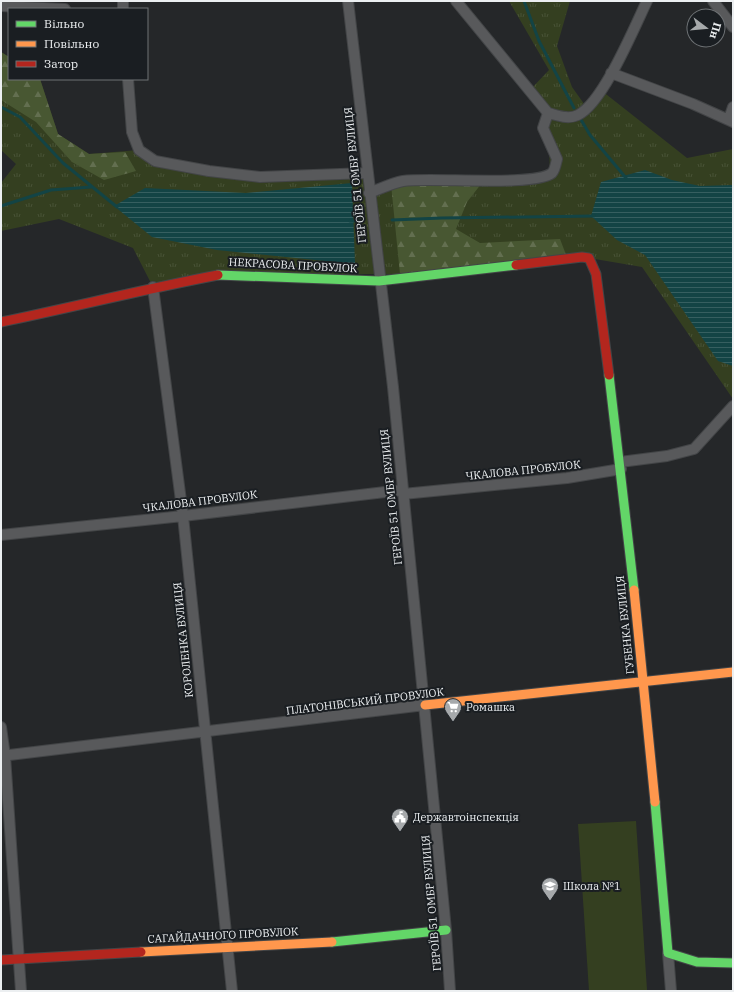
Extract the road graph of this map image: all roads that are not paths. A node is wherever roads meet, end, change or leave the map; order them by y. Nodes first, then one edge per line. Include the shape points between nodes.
1 (348, 1) edge
2 (456, 1) edge
3 (647, 1) edge
4 (713, 1) edge
5 (1, 6) edge
6 (44, 8) edge
7 (733, 27) edge
8 (611, 73) junction
9 (128, 80) edge
10 (733, 107) edge
11 (548, 112) junction
12 (731, 121) edge
13 (367, 173) junction
14 (369, 193) junction
15 (589, 258) joint
16 (379, 281) junction
17 (153, 288) junction
18 (1, 322) edge
19 (733, 406) edge
20 (621, 466) junction
21 (402, 492) junction
22 (183, 516) junction
23 (1, 535) edge
24 (733, 672) edge
25 (644, 682) junction
26 (425, 705) junction
27 (1, 727) edge
28 (204, 732) junction
29 (3, 756) edge
30 (446, 930) junction
31 (228, 947) junction
32 (668, 953) junction
33 (18, 959) junction
34 (1, 960) edge
35 (733, 963) edge
36 (21, 991) edge
37 (232, 991) edge
38 (450, 991) edge
39 (671, 991) edge

1 - 13 street, ГЕРОЇВ 51 ОМБР ВУЛИЦЯ
2 - 11 street
3 - 8 street
4 - 7 street
5 - 6 street
8 - 11 street via 602,91 577,115 566,117
8 - 12 street
9 - 13 street via 132,132 139,150 155,161 252,176
10 - 12 street
11 - 14 street via 543,128 557,159 554,169 546,176 515,180 402,181
13 - 14 street, ГЕРОЇВ 51 ОМБР ВУЛИЦЯ
14 - 16 street, ГЕРОЇВ 51 ОМБР ВУЛИЦЯ
15 - 16 street, НЕКРАСОВА ПРОВУЛОК
15 - 20 street, ГУБЕНКА ВУЛИЦЯ via 596,274
16 - 17 street, НЕКРАСОВА ПРОВУЛОК via 222,274
16 - 21 street, ГЕРОЇВ 51 ОМБР ВУЛИЦЯ
17 - 18 street, НЕКРАСОВА ПРОВУЛОК
17 - 22 street, КОРОЛЕНКА ВУЛИЦЯ
19 - 20 street, ЧКАЛОВА ПРОВУЛОК via 694,449
20 - 21 street, ЧКАЛОВА ПРОВУЛОК via 567,478
20 - 25 street, ГУБЕНКА ВУЛИЦЯ
21 - 22 street, ЧКАЛОВА ПРОВУЛОК
21 - 26 street, ГЕРОЇВ 51 ОМБР ВУЛИЦЯ
22 - 23 street, ЧКАЛОВА ПРОВУЛОК
22 - 28 street, КОРОЛЕНКА ВУЛИЦЯ
24 - 25 street, ПЛАТОНІВСЬКИЙ ПРОВУЛОК
25 - 26 street, ПЛАТОНІВСЬКИЙ ПРОВУЛОК
25 - 32 street, ГУБЕНКА ВУЛИЦЯ
26 - 28 street, ПЛАТОНІВСЬКИЙ ПРОВУЛОК
26 - 30 street, ГЕРОЇВ 51 ОМБР ВУЛИЦЯ
27 - 29 street
28 - 29 street, ПЛАТОНІВСЬКИЙ ПРОВУЛОК
28 - 31 street, КОРОЛЕНКА ВУЛИЦЯ
29 - 33 street
30 - 31 street, САГАЙДАЧНОГО ПРОВУЛОК via 360,940
30 - 38 street, ГЕРОЇВ 51 ОМБР ВУЛИЦЯ
31 - 33 street, САГАЙДАЧНОГО ПРОВУЛОК
31 - 37 street, КОРОЛЕНКА ВУЛИЦЯ
32 - 35 street via 697,962
32 - 39 street, ГУБЕНКА ВУЛИЦЯ
33 - 34 street, САГАЙДАЧНОГО ПРОВУЛОК
33 - 36 street

